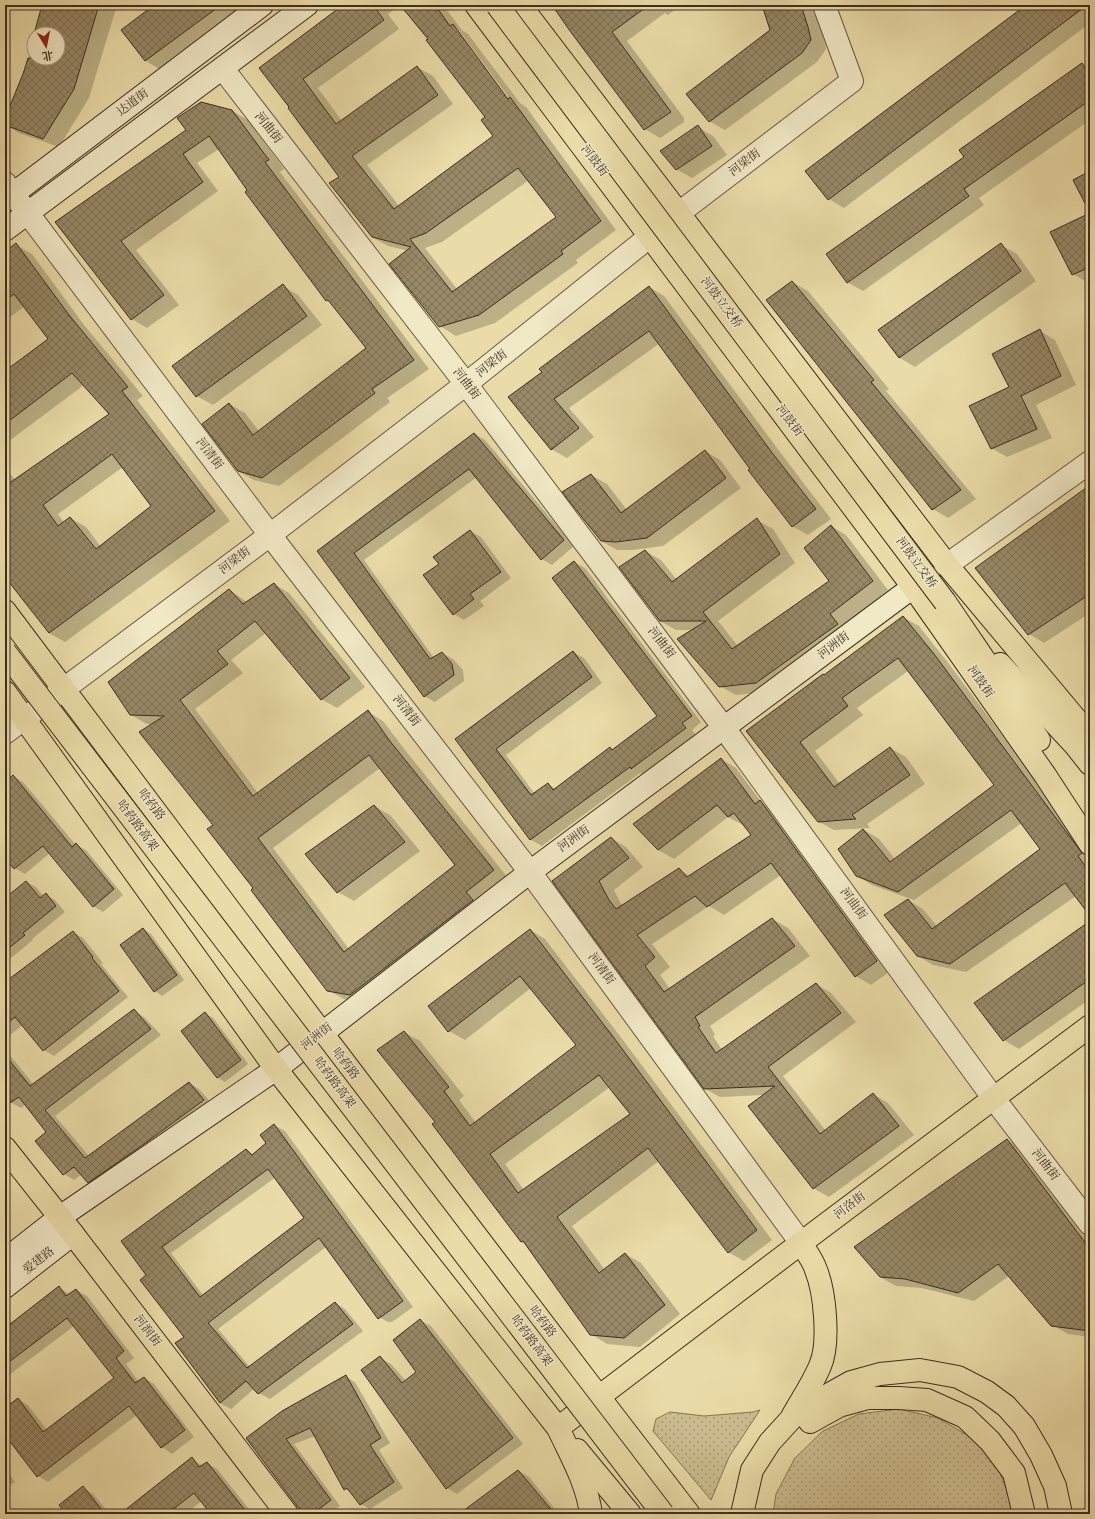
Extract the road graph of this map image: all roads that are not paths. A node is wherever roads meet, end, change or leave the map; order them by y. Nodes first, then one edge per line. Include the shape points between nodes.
1 (262, 5) edge
2 (307, 5) edge
3 (476, 5) edge
4 (497, 5) edge
5 (520, 5) edge
6 (824, 5) edge
7 (223, 69) junction
8 (8, 192) edge
9 (27, 213) junction
10 (679, 214) junction
11 (5, 230) edge
12 (652, 237) junction
13 (466, 384) junction
14 (1090, 462) edge
15 (270, 535) junction
16 (947, 565) junction
17 (913, 587) junction
18 (945, 602) junction
19 (5, 611) edge
20 (5, 652) edge
21 (64, 688) junction
22 (5, 692) edge
23 (24, 718) junction
24 (724, 728) junction
25 (5, 733) edge
26 (1090, 736) edge
27 (1090, 764) edge
28 (1090, 818) edge
29 (1090, 844) edge
30 (530, 872) junction
31 (1090, 1026) edge
32 (322, 1033) junction
33 (276, 1069) junction
34 (994, 1099) junction
35 (5, 1148) edge
36 (1090, 1224) edge
37 (66, 1226) junction
38 (800, 1243) junction
39 (5, 1260) edge
40 (5, 1287) edge
41 (605, 1393) junction
42 (791, 1419) junction
43 (558, 1428) junction
44 (287, 1514) edge
45 (591, 1514) edge
46 (630, 1514) edge
47 (663, 1514) edge
48 (689, 1514) edge
49 (742, 1514) edge
50 (755, 1514) edge
51 (1024, 1514) edge
52 (1061, 1514) edge

1 - 8 street, 达道街
2 - 7 street
3 - 12 highway, 河鼓街
4 - 18 highway, 河鼓立交桥, bridge
5 - 10 highway
6 - 10 street, 河梁街 via 852,81
7 - 9 street
7 - 13 street, 河曲街
8 - 9 street, 河清街
9 - 11 street
9 - 15 street, 河清街
10 - 12 street, 河梁街
10 - 16 highway
12 - 13 street, 河梁街
12 - 17 highway, 河鼓街
13 - 15 street, 河梁街
13 - 24 street, 河曲街
14 - 16 street, 河洲街
15 - 21 street, 河梁街
15 - 30 street, 河清街
16 - 17 street, 河洲街
16 - 26 highway
17 - 24 street, 河洲街
17 - 29 highway, 河鼓街 via 1045,775
18 - 27 highway
18 - 28 highway
19 - 21 highway, 哈药路
20 - 47 highway, 哈药路高架, bridge
21 - 23 street, 河梁街
21 - 32 highway, 哈药路
22 - 23 highway
23 - 25 street, 河梁街
23 - 33 highway
24 - 30 street, 河洲街
24 - 34 street, 河曲街
30 - 32 street, 河洲街
30 - 38 street, 河清街
31 - 34 highway, 河洛街
32 - 33 street, 河洲街
32 - 41 highway, 哈药路
33 - 37 street, 河洲街
33 - 43 highway
34 - 36 street, 河曲街
34 - 38 highway, 河洛街
35 - 37 highway, 河润街
37 - 39 street, 爱建路
37 - 40 street, 爱建路
37 - 44 highway, 河润街
38 - 41 highway, 河洛街
38 - 42 highway via 816,1269 822,1292 825,1313 824,1346 821,1366
41 - 43 highway, 河洛街
41 - 48 highway, 哈药路
42 - 49 highway via 770,1442 752,1470
42 - 52 highway via 851,1382 880,1374 920,1370 958,1377 987,1392 1006,1406 1024,1426 1055,1486
43 - 45 highway via 581,1475
43 - 46 highway
50 - 51 highway via 759,1490 768,1466 784,1445 804,1426 839,1406 868,1398 927,1400 965,1417 990,1441 1014,1473

